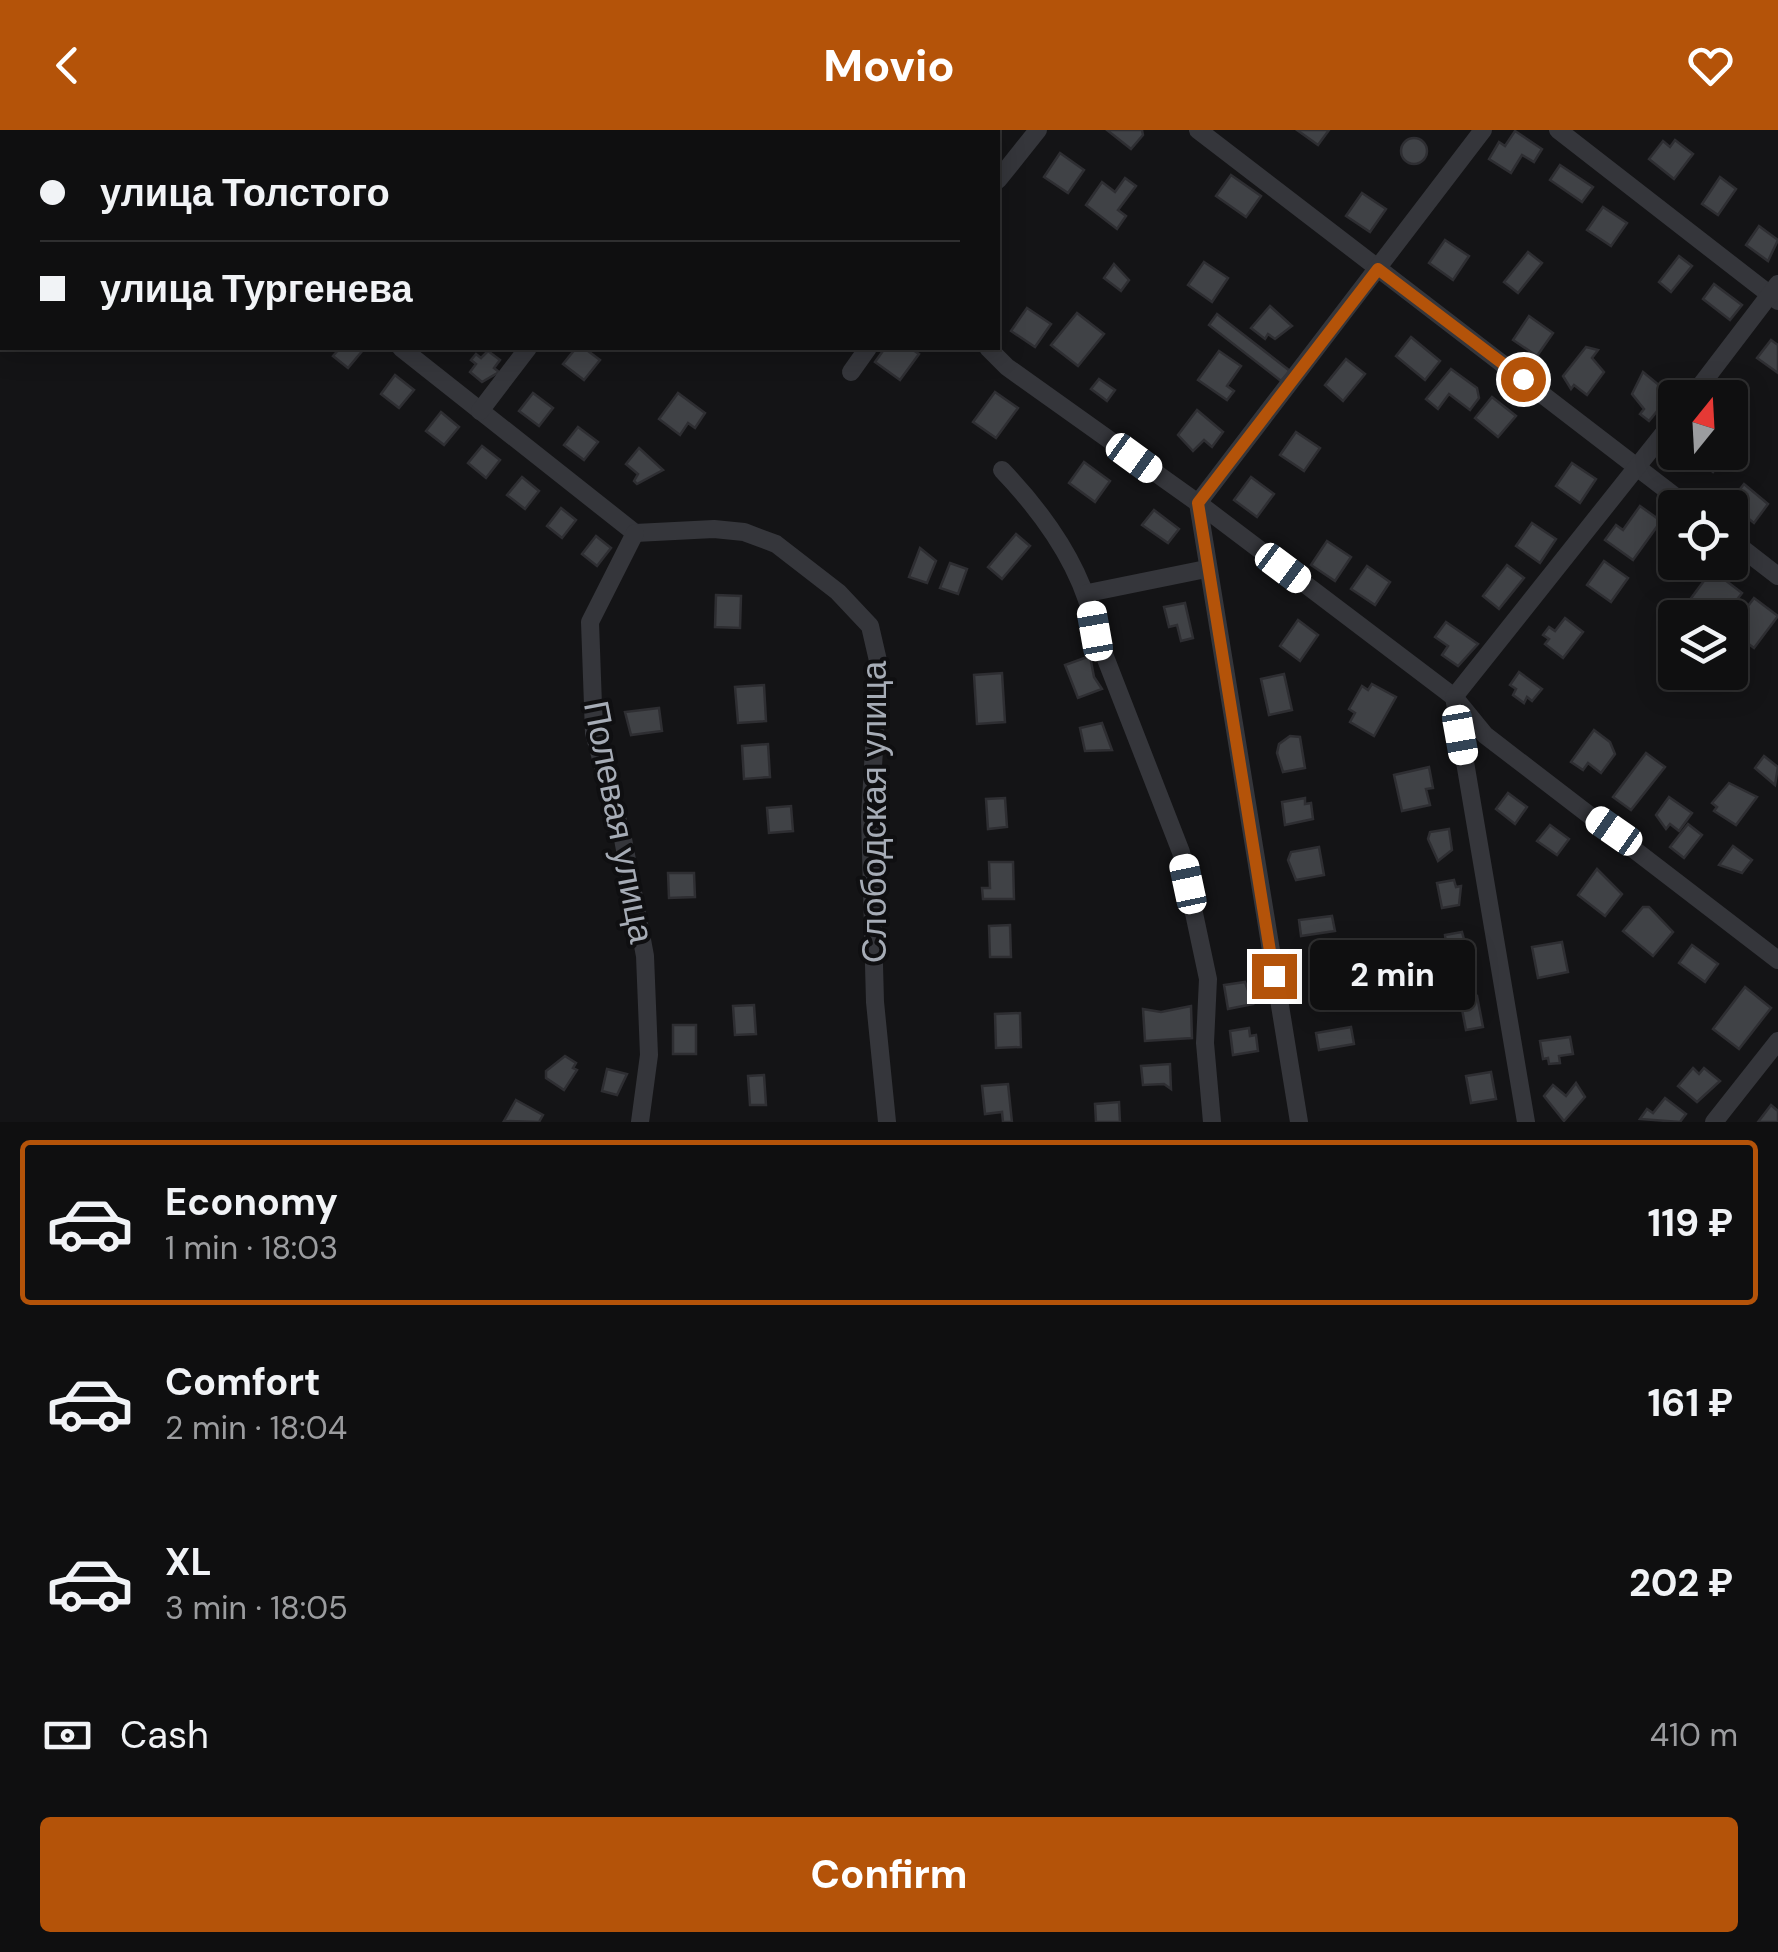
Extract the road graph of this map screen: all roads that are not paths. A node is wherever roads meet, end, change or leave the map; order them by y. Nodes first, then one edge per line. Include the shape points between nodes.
1 (1038, 130) edge
2 (1198, 130) edge
3 (1483, 130) edge
4 (1558, 130) edge
5 (1000, 178) edge
6 (1378, 269) junction
7 (1775, 293) edge
8 (403, 350) edge
9 (526, 350) edge
10 (867, 350) edge
11 (990, 350) edge
12 (851, 372) dead end
13 (1705, 380) edge
14 (480, 411) junction
15 (1658, 442) edge
16 (1639, 468) junction
17 (1002, 470) dead end
18 (1667, 490) edge
19 (1198, 503) junction
20 (635, 533) junction
21 (1748, 553) edge
22 (1206, 568) junction
23 (1778, 576) edge
24 (1088, 593) junction
25 (1454, 696) junction
26 (1778, 960) edge
27 (1778, 1041) edge
28 (640, 1122) edge
29 (887, 1122) edge
30 (1212, 1122) edge
31 (1299, 1122) edge
32 (1526, 1122) edge
33 (1714, 1122) edge

1 - 5 street
2 - 6 street
3 - 6 street
4 - 7 street
6 - 16 street
6 - 19 street
7 - 13 street
8 - 14 street
9 - 14 street
10 - 12 street
11 - 19 street
14 - 20 street
15 - 16 street
16 - 18 street
16 - 25 street
17 - 24 street via 1035,504
19 - 22 street
19 - 25 street
20 - 28 street, Полевая улица via 590,622 594,733 645,956 649,1055
20 - 29 street, Слободская улица via 714,529 776,544 870,626 879,664 870,817 875,1002
21 - 23 street
22 - 24 street
22 - 31 street
24 - 30 street via 1095,631 1181,852 1208,979
25 - 26 street via 1485,735 1550,788
25 - 32 street
27 - 33 street

